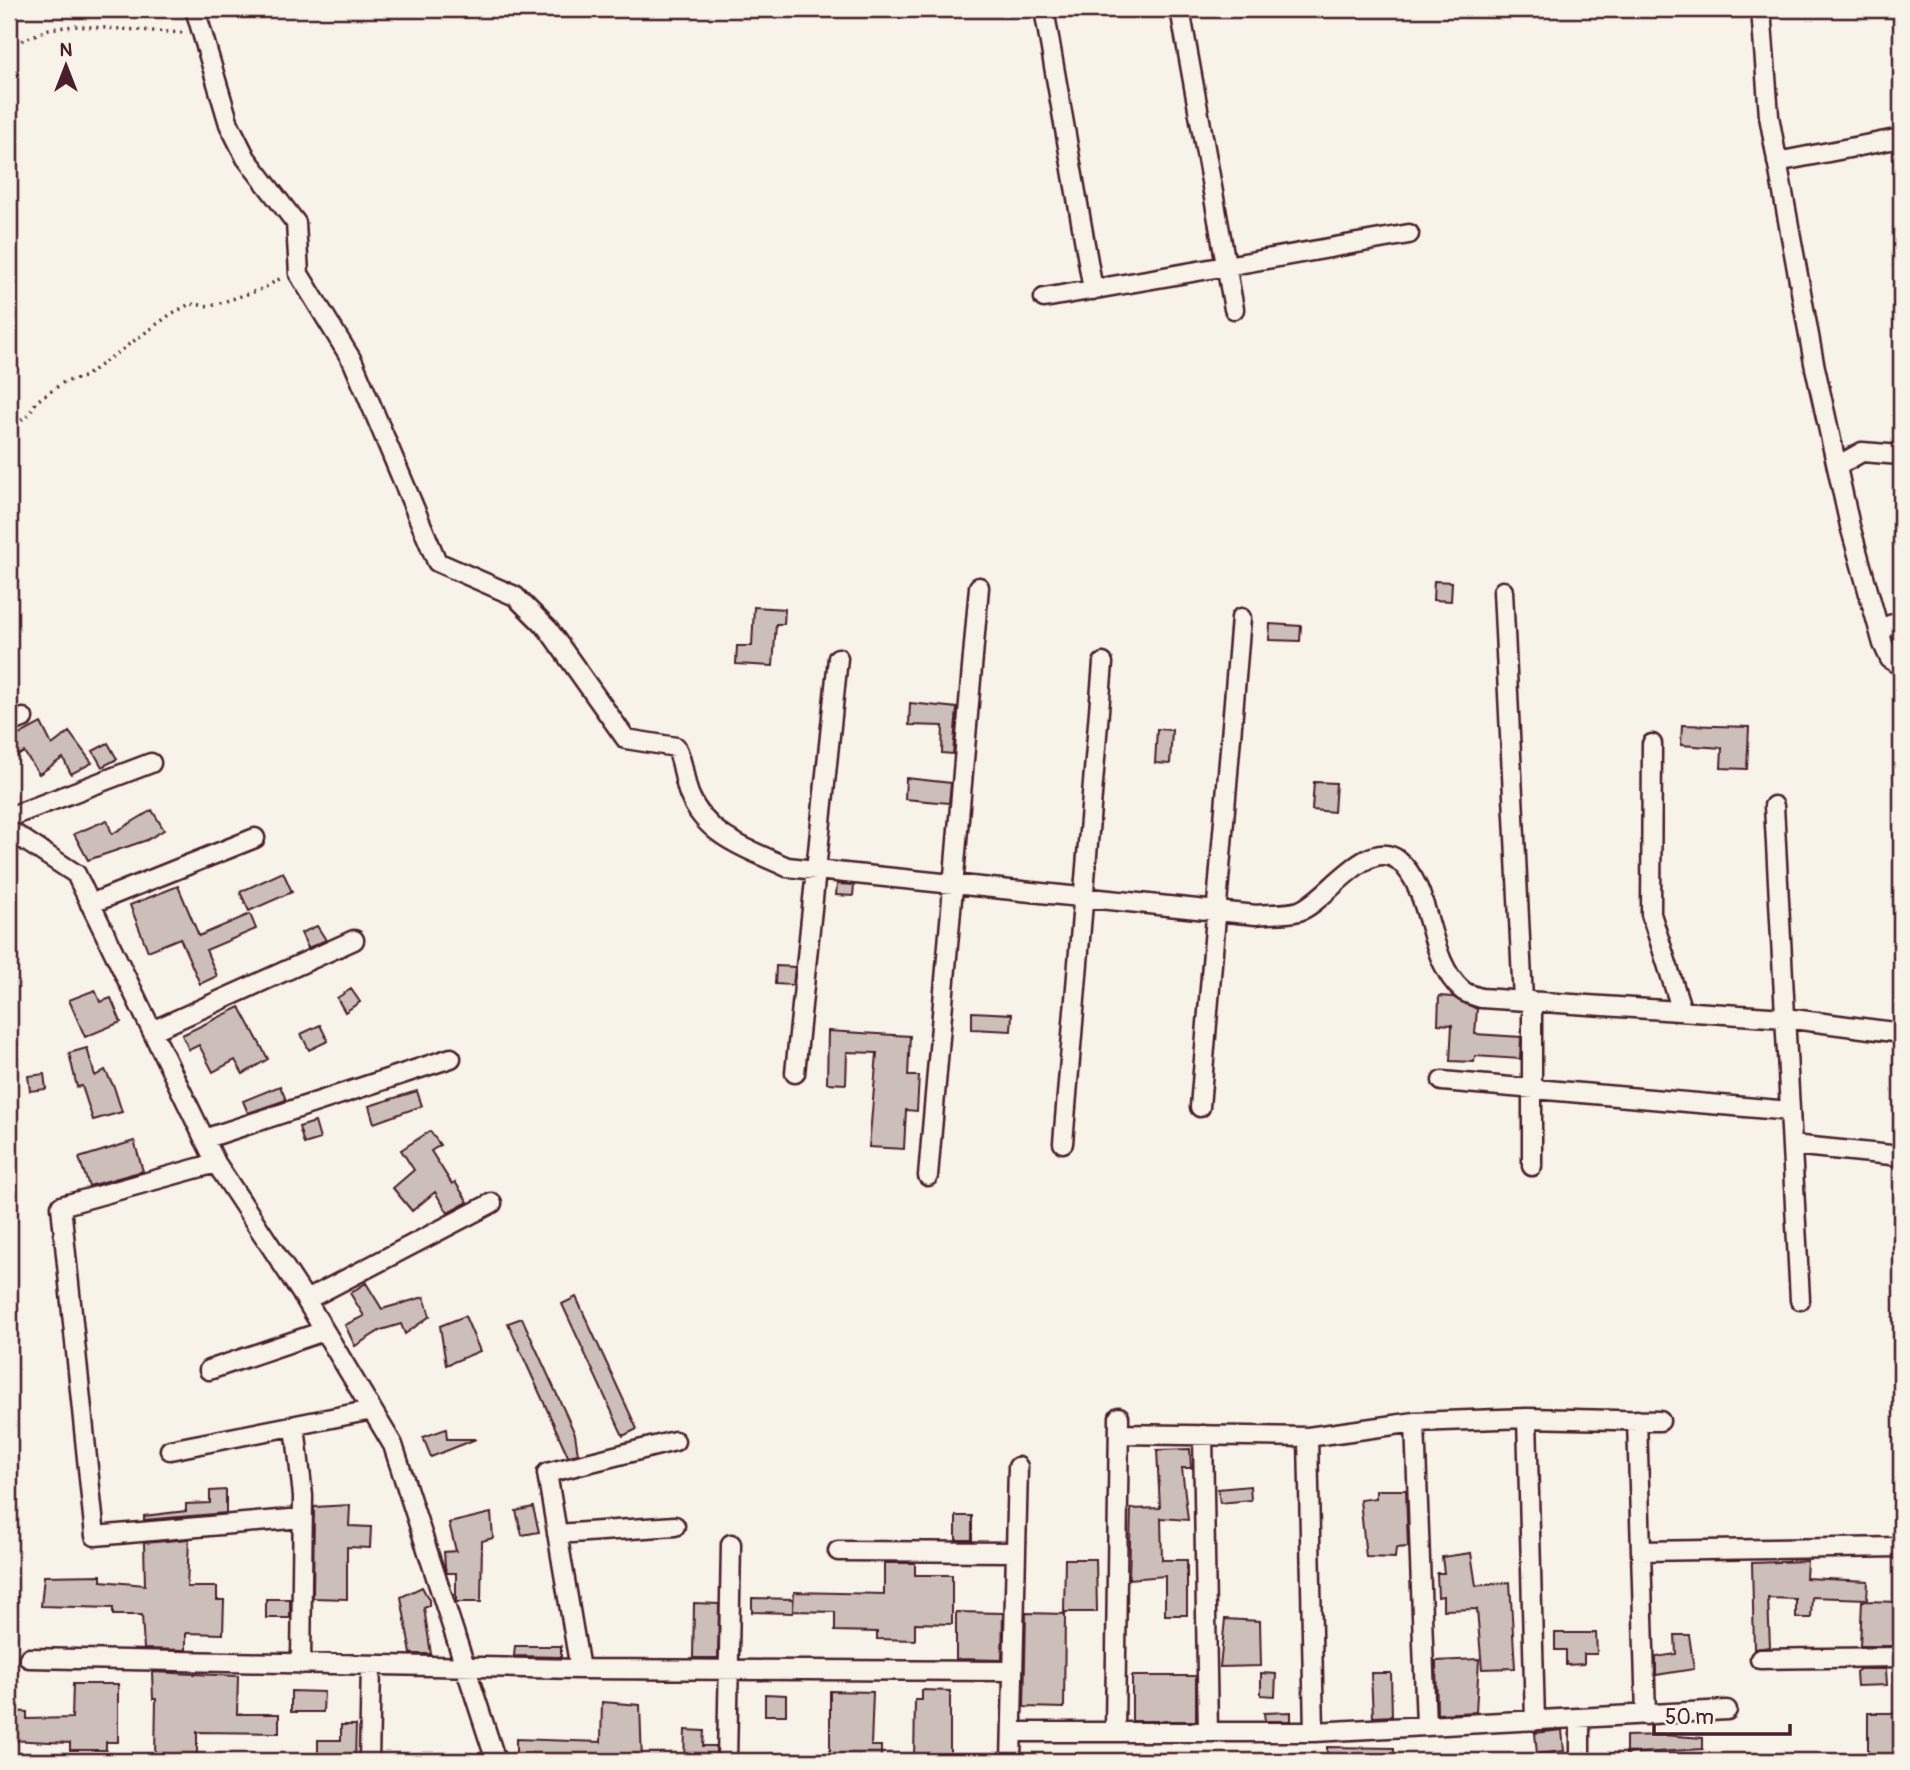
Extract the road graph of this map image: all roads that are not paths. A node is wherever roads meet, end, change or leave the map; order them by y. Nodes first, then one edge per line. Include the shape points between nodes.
1 (195, 9) edge
2 (1044, 9) edge
3 (1180, 9) edge
4 (1761, 9) edge
5 (1901, 138) edge
6 (1777, 162) junction
7 (1409, 234) dead end
8 (1226, 267) junction
9 (1093, 290) junction
10 (1044, 298) dead end
11 (1234, 309) dead end
12 (1901, 456) edge
13 (1837, 466) junction
14 (979, 587) dead end
15 (1503, 592) dead end
16 (1241, 618) dead end
17 (1901, 621) edge
18 (1879, 629) junction
19 (838, 658) dead end
20 (1103, 663) dead end
21 (1901, 666) edge
22 (1652, 744) dead end
23 (151, 763) dead end
24 (1774, 806) dead end
25 (9, 817) edge
26 (9, 830) edge
27 (255, 838) dead end
28 (816, 870) junction
29 (954, 884) junction
30 (1084, 897) junction
31 (90, 904) junction
32 (1217, 911) junction
33 (354, 940) dead end
34 (1528, 1001) junction
35 (1682, 1011) junction
36 (1785, 1018) junction
37 (152, 1031) junction
38 (1901, 1033) edge
39 (451, 1058) dead end
40 (795, 1073) dead end
41 (1442, 1081) dead end
42 (1532, 1088) junction
43 (1200, 1107) dead end
44 (1790, 1111) junction
45 (204, 1139) junction
46 (1063, 1143) dead end
47 (1792, 1145) junction
48 (1901, 1157) edge
49 (216, 1163) junction
50 (1532, 1166) dead end
51 (928, 1176) dead end
52 (492, 1203) dead end
53 (306, 1300) junction
54 (1800, 1300) dead end
55 (324, 1331) junction
56 (209, 1370) dead end
57 (372, 1410) junction
58 (1527, 1418) junction
59 (1637, 1420) junction
60 (1660, 1421) dead end
61 (1415, 1422) junction
62 (295, 1426) junction
63 (1203, 1435) junction
64 (1308, 1437) junction
65 (675, 1441) dead end
66 (170, 1450) dead end
67 (1018, 1467) dead end
68 (302, 1518) junction
69 (675, 1526) dead end
70 (557, 1534) junction
71 (731, 1544) dead end
72 (1901, 1547) edge
73 (1641, 1550) junction
74 (838, 1551) dead end
75 (1016, 1552) junction
76 (1901, 1657) edge
77 (29, 1658) dead end
78 (1760, 1659) dead end
79 (301, 1664) junction
80 (371, 1665) junction
81 (465, 1667) junction
82 (580, 1669) junction
83 (729, 1670) junction
84 (1013, 1671) junction
85 (1727, 1710) dead end
86 (1646, 1714) junction
87 (1580, 1718) junction
88 (1535, 1721) junction
89 (1426, 1726) junction
90 (1012, 1732) junction
91 (1115, 1732) junction
92 (1208, 1732) junction
93 (1314, 1732) junction
94 (369, 1761) edge
95 (496, 1761) edge
96 (727, 1761) edge
97 (1011, 1761) edge
98 (1580, 1761) edge

1 - 28 street via 229,124 246,159 296,223 299,274 352,362 437,562 515,596 548,629 626,739 676,747 698,815 721,836 787,867
2 - 9 street
3 - 8 street
4 - 6 street
5 - 6 street
6 - 13 street
7 - 8 street
8 - 9 street
8 - 11 street
9 - 10 street
12 - 13 street via 1862,452
13 - 18 street
14 - 29 street
15 - 34 street
16 - 32 street
17 - 18 street
18 - 21 street via 1890,659
19 - 28 street
20 - 30 street
22 - 35 street via 1651,914
23 - 25 street
24 - 36 street
26 - 31 street via 76,874
27 - 31 street
28 - 29 street
28 - 40 street
29 - 30 street
29 - 51 street
30 - 32 street
30 - 46 street
31 - 37 street
32 - 34 street via 1256,915 1300,911 1367,858 1397,859 1412,877 1444,963 1462,991 1481,998
32 - 43 street
33 - 37 street
34 - 35 street
34 - 42 street
35 - 36 street
36 - 38 street
36 - 44 street
37 - 45 street
39 - 45 street
41 - 42 street
42 - 44 street
42 - 50 street
44 - 47 street
45 - 49 street
47 - 48 street
47 - 54 street
49 - 53 street
49 - 68 street via 61,1206 95,1536
52 - 53 street
53 - 55 street
55 - 56 street
55 - 57 street
57 - 62 street
57 - 81 street via 393,1446
58 - 59 street
58 - 61 street
58 - 88 street
59 - 60 street
59 - 73 street
61 - 64 street
61 - 89 street
62 - 66 street
62 - 68 street
63 - 64 street
63 - 91 street via 1119,1425
63 - 92 street
64 - 93 street
65 - 70 street via 547,1473
67 - 75 street
68 - 79 street
69 - 70 street
70 - 82 street
71 - 83 street
72 - 73 street
73 - 86 street
74 - 75 street
75 - 84 street
76 - 78 street
77 - 79 street
79 - 80 street
80 - 81 street
80 - 94 street
81 - 82 street
81 - 95 street
82 - 83 street
83 - 84 street
83 - 96 street
84 - 90 street
85 - 86 street
86 - 87 street
87 - 88 street
87 - 98 street
88 - 89 street
89 - 93 street
90 - 91 street
90 - 97 street
91 - 92 street
92 - 93 street

